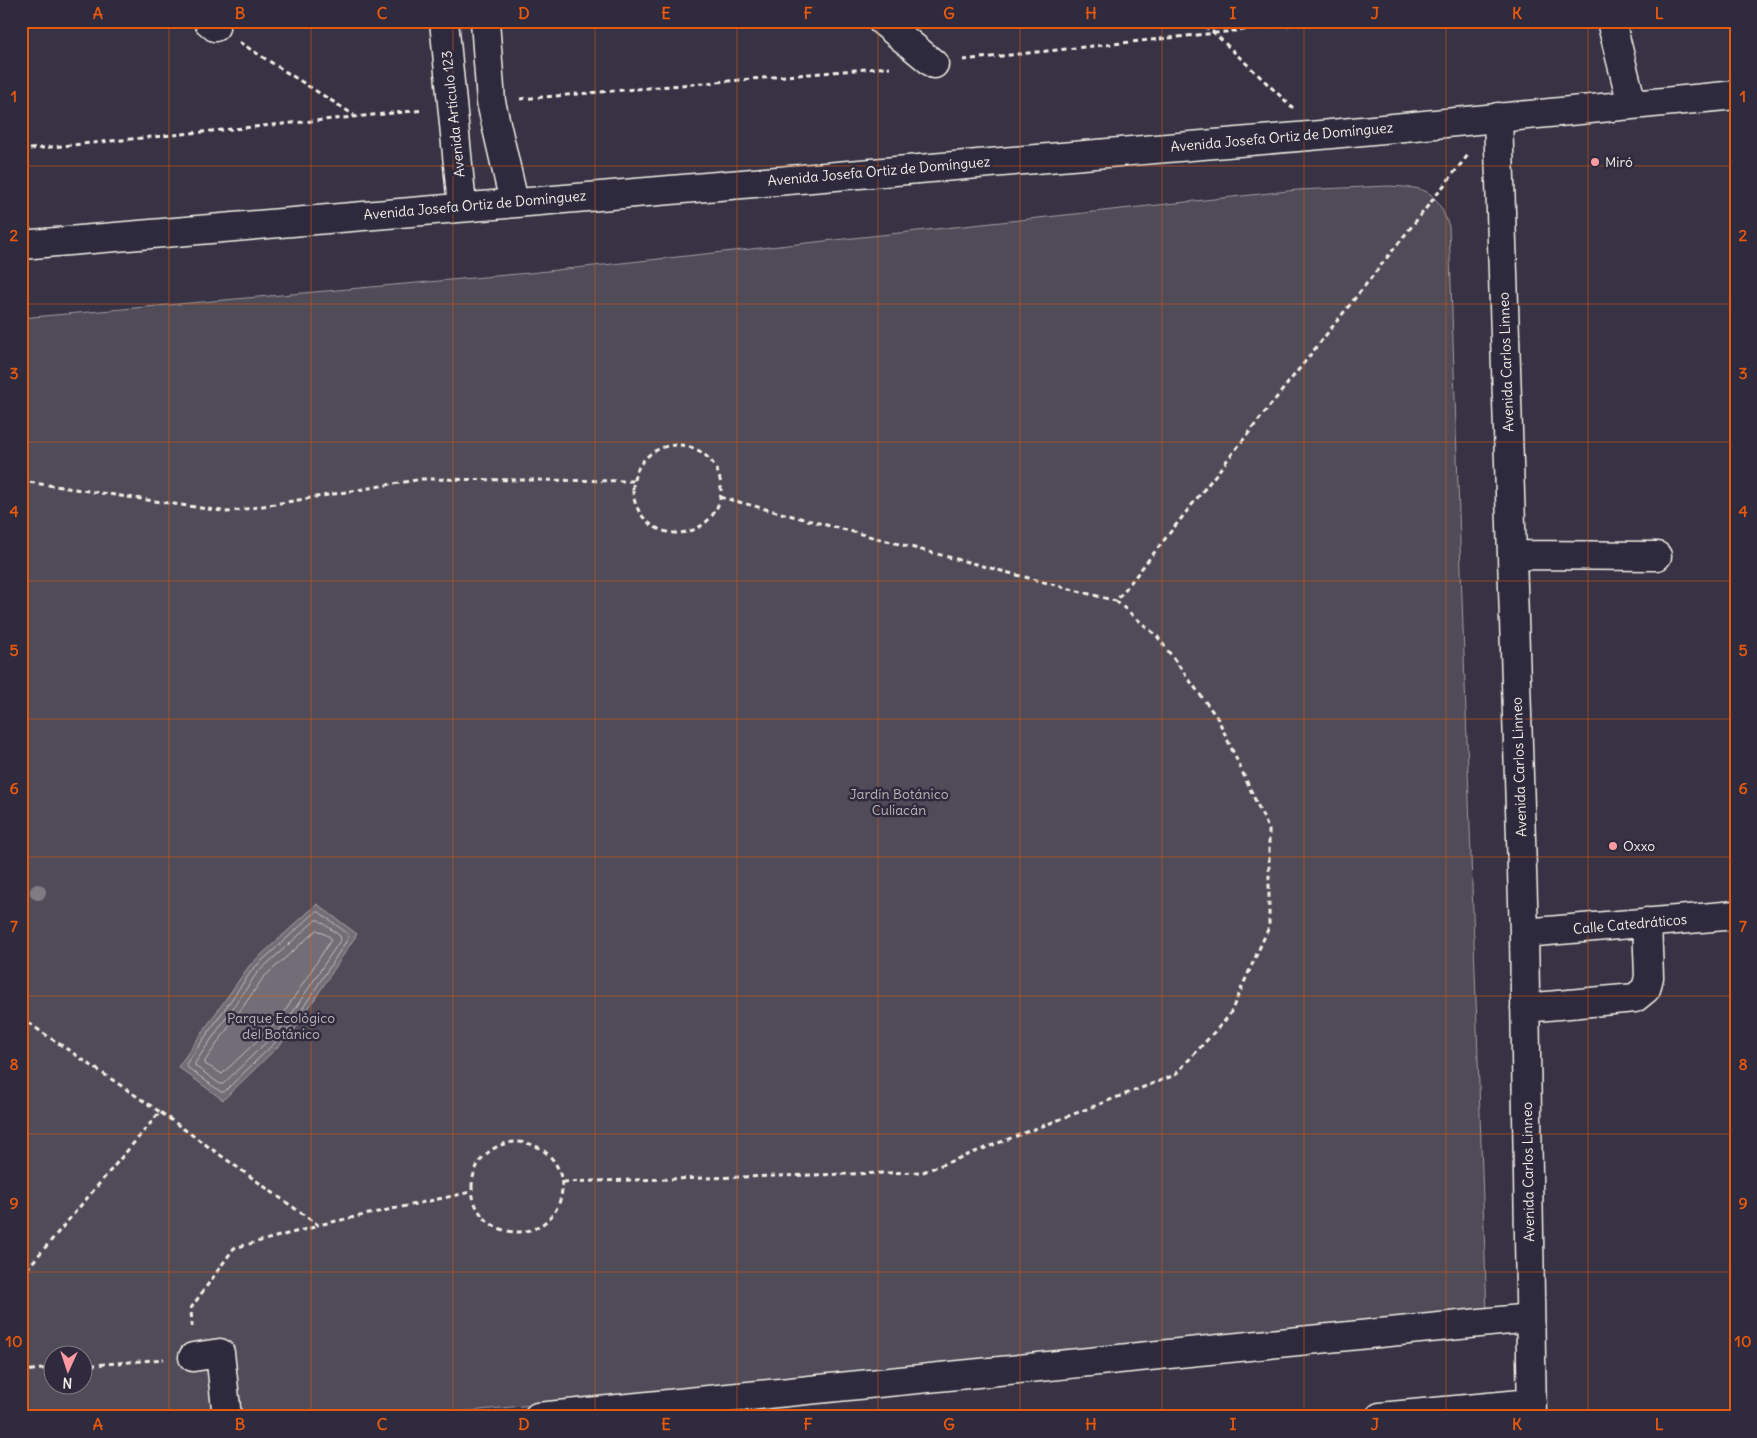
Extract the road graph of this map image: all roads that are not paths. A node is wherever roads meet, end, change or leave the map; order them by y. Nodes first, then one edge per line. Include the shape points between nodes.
1 (444, 21) edge
2 (485, 21) edge
3 (882, 21) edge
4 (1611, 21) edge
5 (934, 64) road end
6 (1736, 95) edge
7 (1632, 104) junction
8 (1498, 117) junction
9 (514, 202) junction
10 (462, 206) junction
11 (21, 245) edge
12 (1512, 555) junction
13 (1657, 556) dead end
14 (1736, 915) edge
15 (1646, 922) junction
16 (1524, 933) junction
17 (1525, 1008) junction
18 (1530, 1318) junction
19 (193, 1357) road end
20 (1532, 1410) edge
21 (611, 1414) edge
22 (227, 1417) edge
23 (538, 1417) edge
24 (1380, 1417) edge

1 - 10 street, Avenida Artículo 123
2 - 9 street via 491,102
3 - 5 street
4 - 7 street
6 - 7 street, Avenida Josefa Ortiz de Domínguez
7 - 8 street, Avenida Josefa Ortiz de Domínguez
8 - 9 street, Avenida Josefa Ortiz de Domínguez via 1320,135
8 - 12 street, Avenida Carlos Linneo
9 - 10 street, Avenida Josefa Ortiz de Domínguez
10 - 11 street, Avenida Josefa Ortiz de Domínguez
12 - 13 street
12 - 16 street, Avenida Carlos Linneo
14 - 15 street, Calle Catedráticos
15 - 16 street, Calle Catedráticos
15 - 17 street via 1649,976 1646,989 1635,998
16 - 17 street, Avenida Carlos Linneo
17 - 18 street, Avenida Carlos Linneo
18 - 20 street, Avenida Carlos Linneo
18 - 21 street
19 - 22 street via 220,1353
20 - 24 street
21 - 23 street

